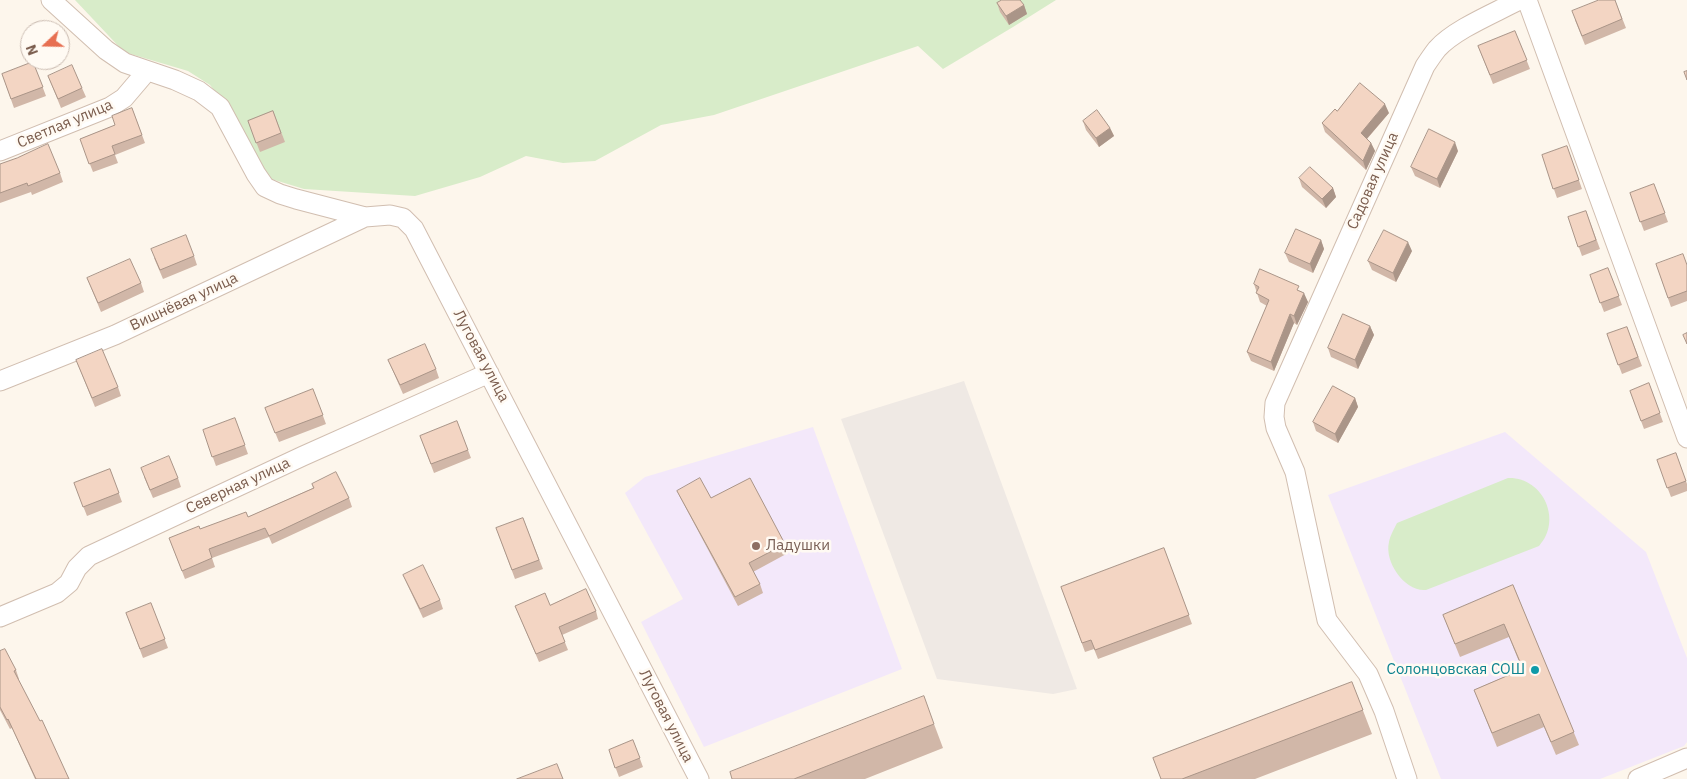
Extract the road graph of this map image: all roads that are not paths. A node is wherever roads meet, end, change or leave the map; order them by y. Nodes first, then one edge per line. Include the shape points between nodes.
1 (51, 0) edge
2 (1519, 0) edge
3 (1527, 0) edge
4 (147, 71) junction
5 (0, 151) edge
6 (365, 216) junction
7 (490, 373) junction
8 (0, 381) edge
9 (1687, 438) edge
10 (0, 617) edge
11 (1687, 758) edge
12 (699, 779) edge
13 (1408, 779) edge
14 (1638, 779) edge

1 - 4 street, Луговая улица via 106,50 125,63
2 - 13 street, Садовая улица via 1448,39 1425,66 1275,404 1276,428 1295,472 1328,620 1368,674
3 - 9 street
4 - 5 street, Светлая улица via 124,98 110,107
4 - 6 street, Луговая улица via 199,91 220,107 266,187 296,199
6 - 7 street, Луговая улица via 403,218 414,230
6 - 8 street, Вишнёвая улица via 115,335
7 - 10 street, Северная улица via 89,556 69,583 57,593
7 - 12 street, Луговая улица
11 - 14 street

